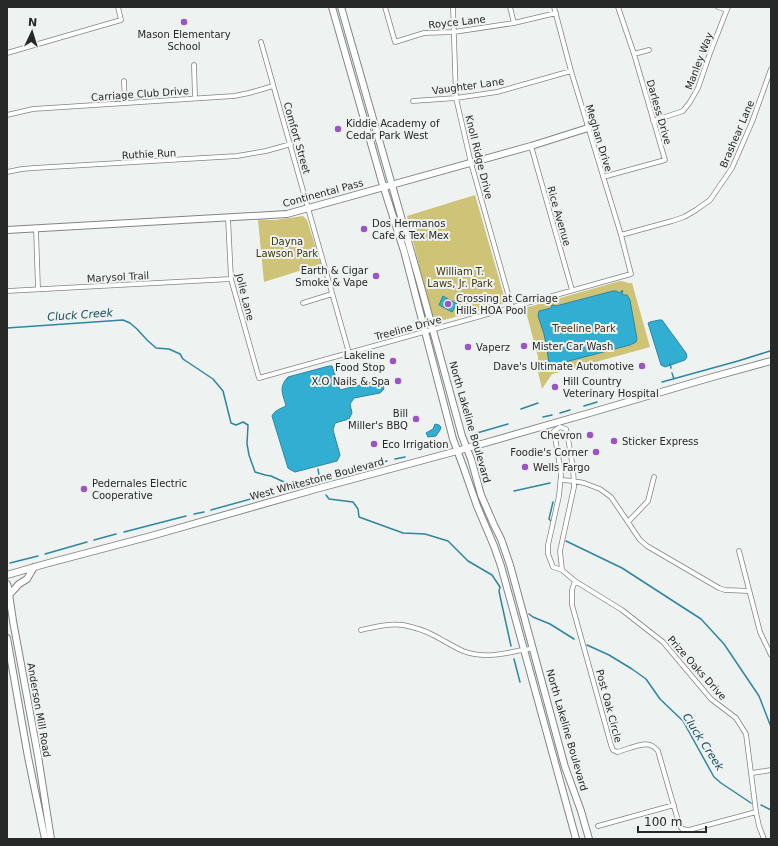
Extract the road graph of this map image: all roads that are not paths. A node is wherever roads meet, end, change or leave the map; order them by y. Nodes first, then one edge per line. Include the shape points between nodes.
1 (118, 7) edge
2 (332, 7) edge
3 (341, 7) edge
4 (386, 7) edge
5 (453, 7) edge
6 (510, 7) edge
7 (554, 7) edge
8 (618, 7) edge
9 (718, 7) edge
10 (728, 8) edge
11 (556, 13) junction
12 (514, 23) junction
13 (454, 32) junction
14 (261, 42) dead end
15 (649, 50) dead end
16 (7, 53) edge
17 (634, 54) junction
18 (194, 65) dead end
19 (771, 69) edge
20 (571, 71) junction
21 (124, 81) dead end
22 (273, 86) junction
23 (196, 98) junction
24 (456, 98) junction
25 (414, 100) dead end
26 (125, 103) junction
27 (7, 115) edge
28 (653, 121) junction
29 (588, 128) junction
30 (291, 144) junction
31 (531, 146) junction
32 (471, 163) junction
33 (7, 172) edge
34 (603, 177) junction
35 (391, 186) junction
36 (384, 187) junction
37 (309, 208) junction
38 (228, 218) junction
39 (36, 229) junction
40 (7, 230) edge
41 (620, 235) junction
42 (631, 274) joint
43 (231, 279) junction
44 (38, 289) junction
45 (572, 290) junction
46 (7, 291) edge
47 (332, 294) junction
48 (303, 303) dead end
49 (512, 308) junction
50 (432, 330) junction
51 (425, 332) junction
52 (349, 353) junction
53 (771, 361) edge
54 (259, 378) joint
55 (559, 424) junction
56 (466, 448) junction
57 (457, 451) junction
58 (654, 476) dead end
59 (561, 480) junction
60 (574, 481) junction
61 (628, 522) junction
62 (739, 551) dead end
63 (34, 567) junction
64 (562, 570) junction
65 (7, 575) edge
66 (575, 581) junction
67 (7, 584) edge
68 (749, 591) junction
69 (10, 595) junction
70 (360, 630) dead end
71 (7, 638) edge
72 (532, 648) junction
73 (524, 651) junction
74 (771, 655) edge
75 (556, 734) junction
76 (547, 736) junction
77 (771, 770) edge
78 (752, 772) junction
79 (674, 805) junction
80 (756, 812) junction
81 (598, 826) dead end
82 (45, 839) edge
83 (51, 839) edge
84 (576, 839) edge
85 (589, 839) edge
86 (764, 839) edge

1 - 16 street via 121,20
2 - 36 main road, North Lakeline Boulevard
3 - 35 main road, North Lakeline Boulevard
4 - 13 street, Royce Lane via 395,42 424,33
5 - 13 street, Knoll Ridge Drive
6 - 12 street
7 - 11 street, Meghan Drive
8 - 17 street, Darless Drive
9 - 10 street
10 - 28 street, Manley Way via 698,88 690,102 683,111
11 - 12 street, Royce Lane
11 - 20 street, Meghan Drive
12 - 13 street, Royce Lane
13 - 24 street, Knoll Ridge Drive
14 - 22 street, Comfort Street
15 - 17 street
17 - 28 street, Darless Drive
18 - 23 street
19 - 41 street, Brashear Lane via 732,168 710,200 684,217
20 - 24 street, Vaughter Lane via 497,92
20 - 29 street, Meghan Drive
21 - 26 street
22 - 23 street, Carriage Club Drive via 234,96
22 - 30 street, Comfort Street
23 - 26 street, Carriage Club Drive
24 - 25 street, Vaughter Lane
24 - 32 street, Knoll Ridge Drive
26 - 27 street, Carriage Club Drive via 32,109
28 - 34 street, Darless Drive via 665,160
29 - 31 main road, Continental Pass
29 - 34 street, Meghan Drive
30 - 33 street, Ruthie Run via 237,156 34,168
30 - 37 street, Comfort Street
31 - 32 main road, Continental Pass
31 - 45 street, Rice Avenue
32 - 35 main road, Continental Pass
32 - 49 street, Knoll Ridge Drive
34 - 41 street, Meghan Drive
35 - 36 main road, Continental Pass
35 - 50 main road, North Lakeline Boulevard
36 - 37 main road, Continental Pass
36 - 51 main road, North Lakeline Boulevard
37 - 38 main road, Continental Pass via 287,214
37 - 47 street, Comfort Street
38 - 39 main road, Continental Pass
38 - 43 street, Jolie Lane
39 - 40 main road, Continental Pass
39 - 44 street
41 - 42 street, Meghan Drive
42 - 45 street, Treeline Drive
43 - 44 street, Marysol Trail
43 - 54 street, Jolie Lane
44 - 46 street, Marysol Trail
45 - 49 street, Treeline Drive
47 - 48 street
47 - 52 street, Comfort Street
49 - 50 street, Treeline Drive
50 - 51 street, Treeline Drive
50 - 56 main road, North Lakeline Boulevard
51 - 52 street, Treeline Drive
51 - 57 main road, North Lakeline Boulevard
52 - 54 street, Treeline Drive
53 - 55 main road, West Whitestone Boulevard
55 - 56 main road, West Whitestone Boulevard
55 - 59 street, Prize Oaks Drive via 554,431
55 - 60 street via 566,429
56 - 57 main road, West Whitestone Boulevard
56 - 72 main road, North Lakeline Boulevard via 481,495 510,565
57 - 63 main road, West Whitestone Boulevard
57 - 73 main road, North Lakeline Boulevard via 501,566
58 - 61 street via 648,501
59 - 60 street
59 - 64 street, Prize Oaks Drive via 547,550 553,567
60 - 61 street via 600,489 611,497
60 - 64 street via 560,551
61 - 68 street via 647,546 719,588
62 - 68 street
63 - 65 main road, West Whitestone Boulevard
63 - 69 main road via 27,579
64 - 66 street, Prize Oaks Drive
66 - 78 street, Prize Oaks Drive via 622,610 663,642 712,699 736,718 746,734
66 - 79 street, Post Oak Circle via 572,606 613,750 617,752 649,744 654,747 658,751
67 - 69 main road, Anderson Mill Road
68 - 74 street via 760,632
69 - 83 main road, Anderson Mill Road
70 - 73 street via 402,625 422,630 471,653 494,655
71 - 82 main road, Anderson Mill Road
72 - 73 street
72 - 75 main road, North Lakeline Boulevard
73 - 76 main road, North Lakeline Boulevard
75 - 76 main road
75 - 85 main road, North Lakeline Boulevard
76 - 84 main road, North Lakeline Boulevard
77 - 78 street
78 - 80 street, Prize Oaks Drive
79 - 80 street, Post Oak Circle via 682,829 690,830
79 - 81 street
80 - 86 street, Prize Oaks Drive

